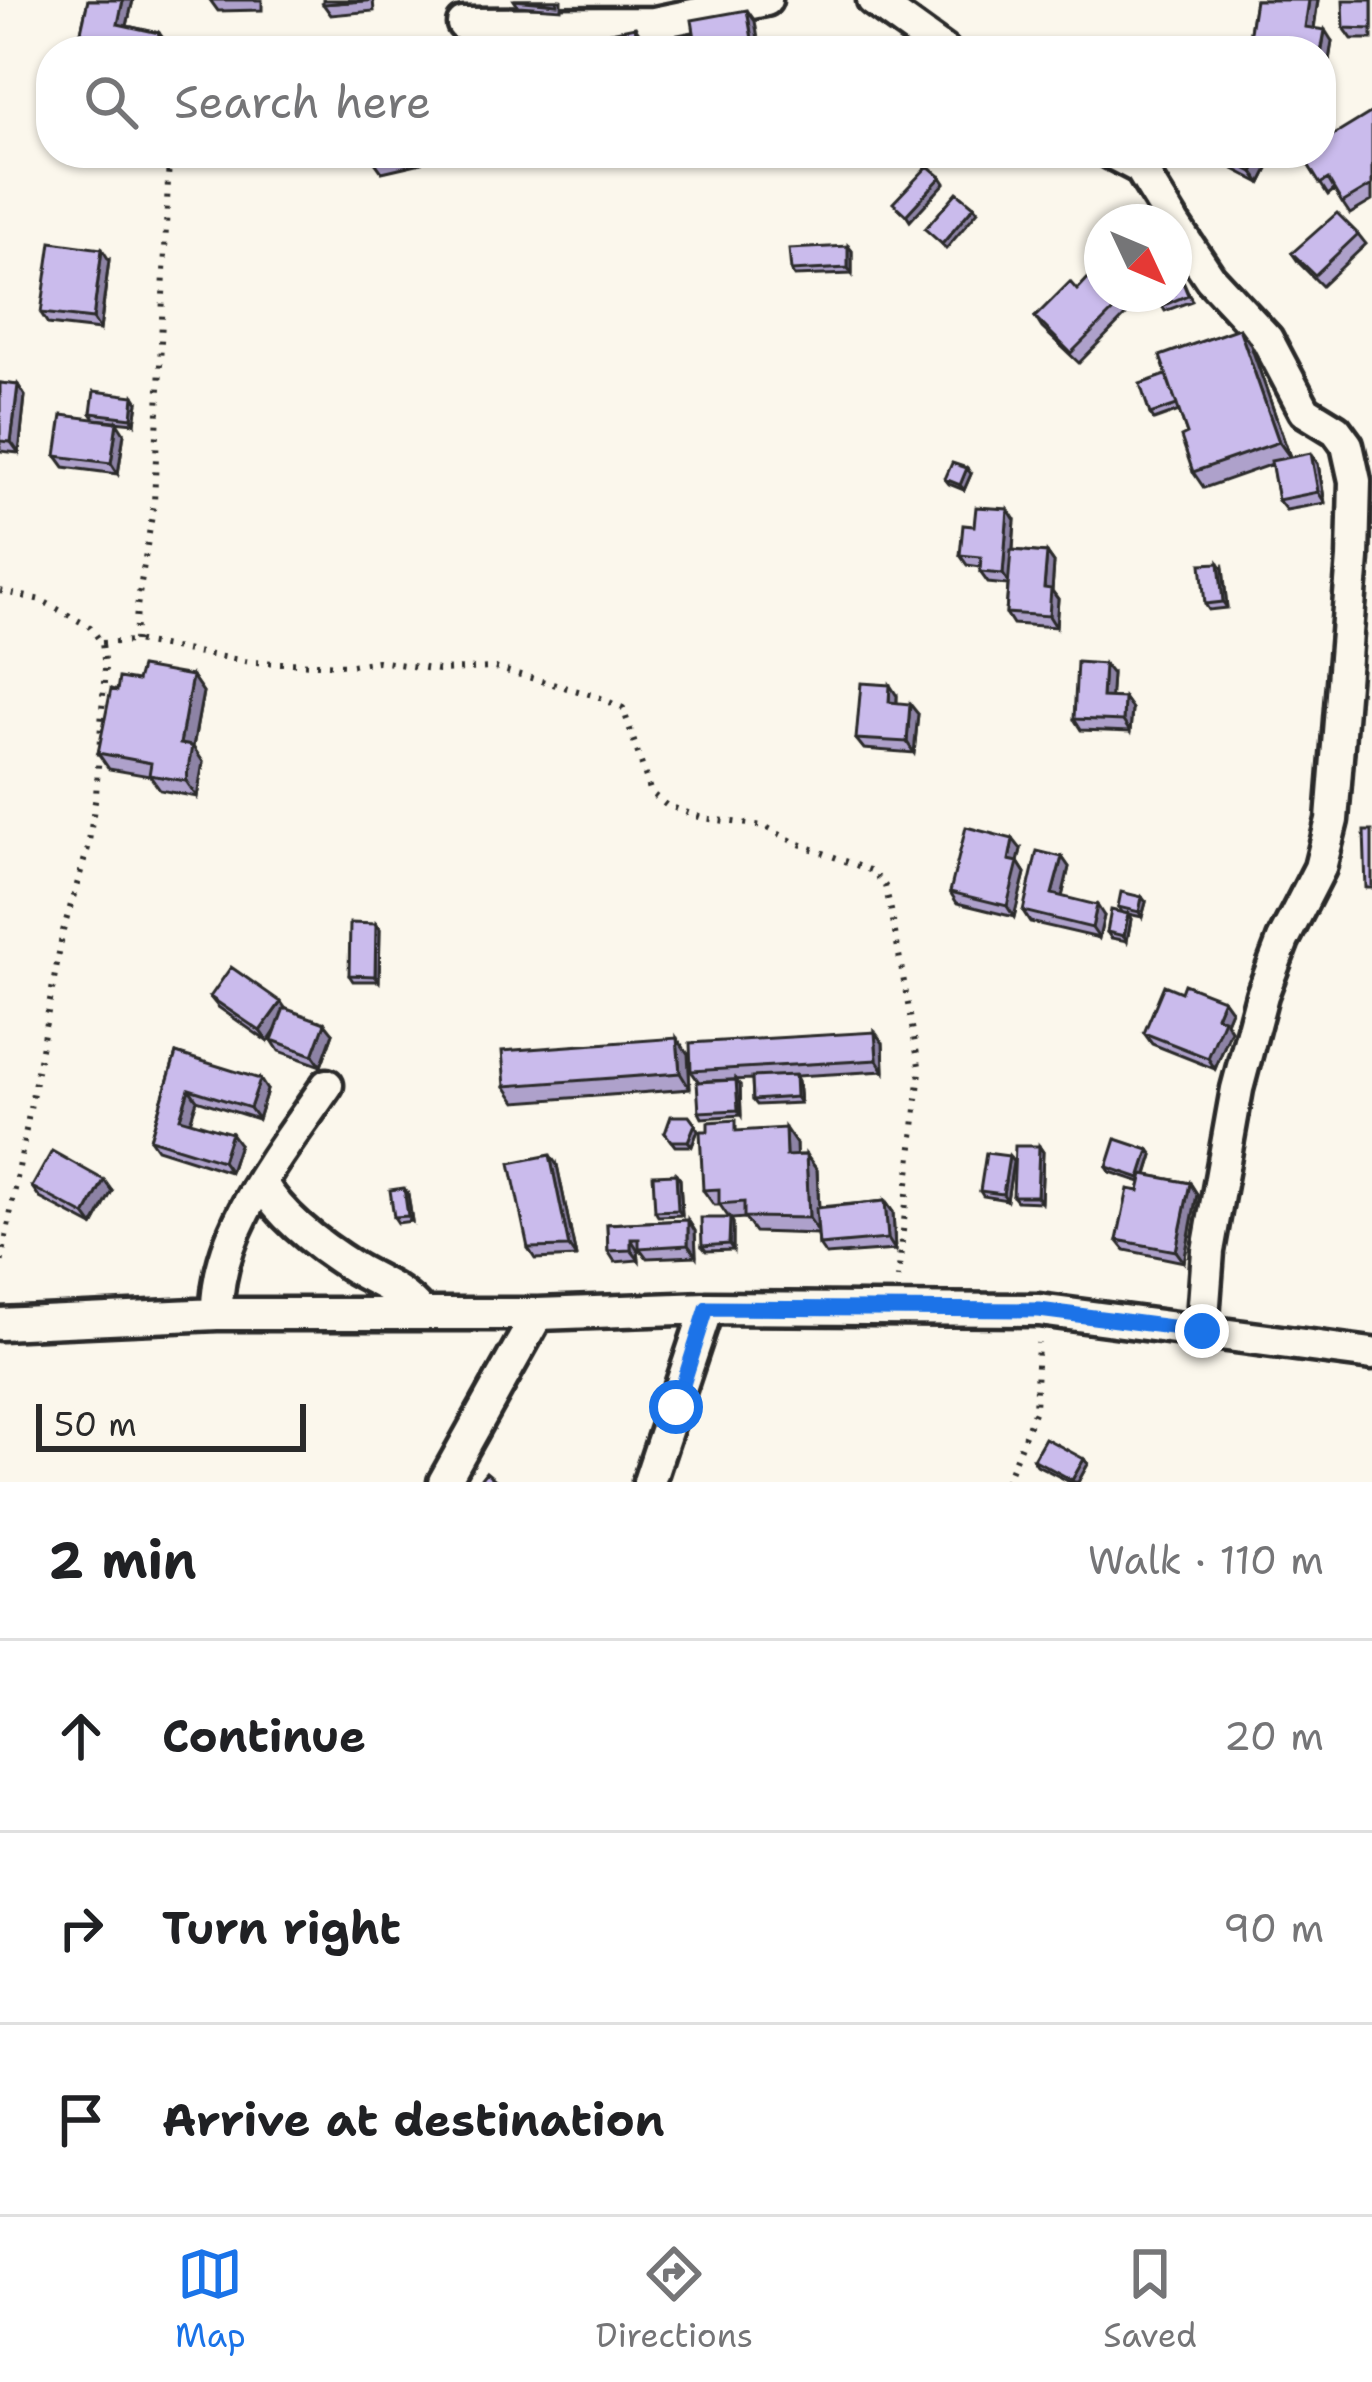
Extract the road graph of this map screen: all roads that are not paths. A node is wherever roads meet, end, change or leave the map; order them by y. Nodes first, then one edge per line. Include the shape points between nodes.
1 (766, 0) edge
2 (873, 0) edge
3 (463, 24) dead end
4 (923, 36) edge
5 (1140, 168) edge
6 (1162, 204) edge
7 (1192, 251) edge
8 (327, 1085) dead end
9 (262, 1184) junction
10 (707, 1308) junction
11 (420, 1312) junction
12 (217, 1314) junction
13 (538, 1314) junction
14 (0, 1324) edge
15 (1202, 1331) junction
16 (1372, 1354) edge
17 (444, 1482) edge
18 (649, 1482) edge

1 - 3 street via 654,23
2 - 4 street
5 - 6 street
7 - 15 street via 1267,339 1305,411 1347,445 1355,481 1332,820 1320,868 1262,995 1237,1089
8 - 9 street
9 - 11 street via 287,1216
9 - 12 street via 231,1233
10 - 13 street
10 - 15 street via 1039,1310
10 - 18 street
11 - 12 street
11 - 13 street
12 - 14 street
13 - 17 street
15 - 16 street

